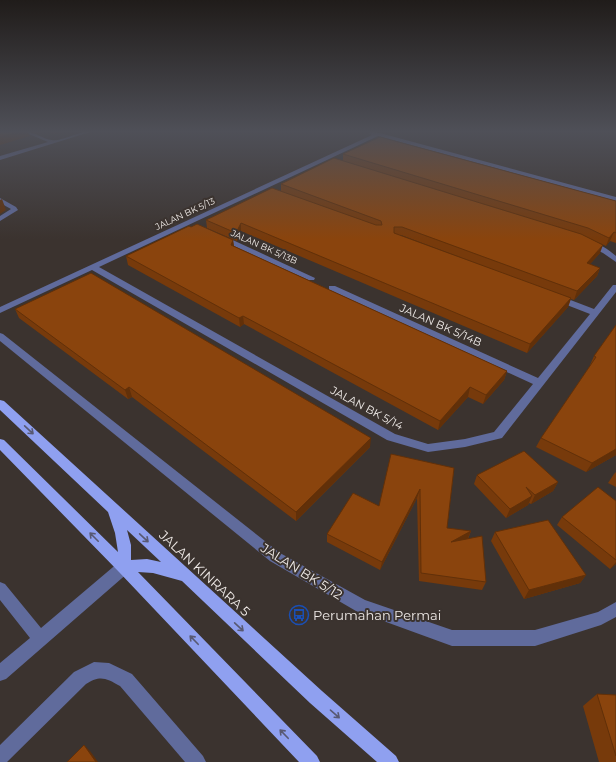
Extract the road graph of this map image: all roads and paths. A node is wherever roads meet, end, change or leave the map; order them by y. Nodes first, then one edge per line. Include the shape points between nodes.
1 (311, 168) edge
2 (501, 168) edge
3 (263, 188) junction
4 (270, 191) edge
5 (616, 199) edge
6 (0, 200) edge
7 (0, 219) edge
8 (217, 236) edge
9 (581, 239) edge
10 (616, 260) edge
11 (92, 267) junction
12 (311, 278) dead end
13 (616, 287) edge
14 (332, 288) dead end
15 (552, 296) edge
16 (0, 310) edge
17 (596, 312) junction
18 (0, 336) edge
19 (540, 383) junction
20 (0, 404) edge
21 (0, 443) edge
22 (112, 508) junction
23 (124, 567) junction
24 (186, 577) junction
25 (0, 589) edge
26 (616, 609) edge
27 (40, 639) junction
28 (0, 673) edge
29 (0, 757) edge
30 (197, 762) edge
31 (311, 762) edge
32 (390, 762) edge

1 - 3 street, JALAN BK 5/13
2 - 5 street
3 - 4 street
3 - 11 street, JALAN BK 5/13 via 191,225
6 - 7 street via 15,210
8 - 12 street, JALAN BK 5/13B
9 - 10 street via 606,251
11 - 16 street, JALAN BK 5/13
11 - 19 street, JALAN BK 5/14 via 391,437 428,448 498,435
13 - 17 street, JALAN BK 5/14
14 - 19 street, JALAN BK 5/14B
15 - 17 street
17 - 19 street, JALAN BK 5/14
18 - 26 street, JALAN BK 5/12 via 275,557 361,606 452,638 535,638 601,618
20 -> 22 main road, JALAN KINRARA 5
23 -> 21 main road
22 - 23 main road via 123,535 126,552
22 -> 24 main road, JALAN KINRARA 5
23 - 24 main road via 143,564 160,567
23 - 27 street
31 -> 23 main road
24 -> 32 main road, JALAN KINRARA 5
25 - 27 street
27 - 28 street
29 - 30 street via 80,678 94,670 109,671 126,680

